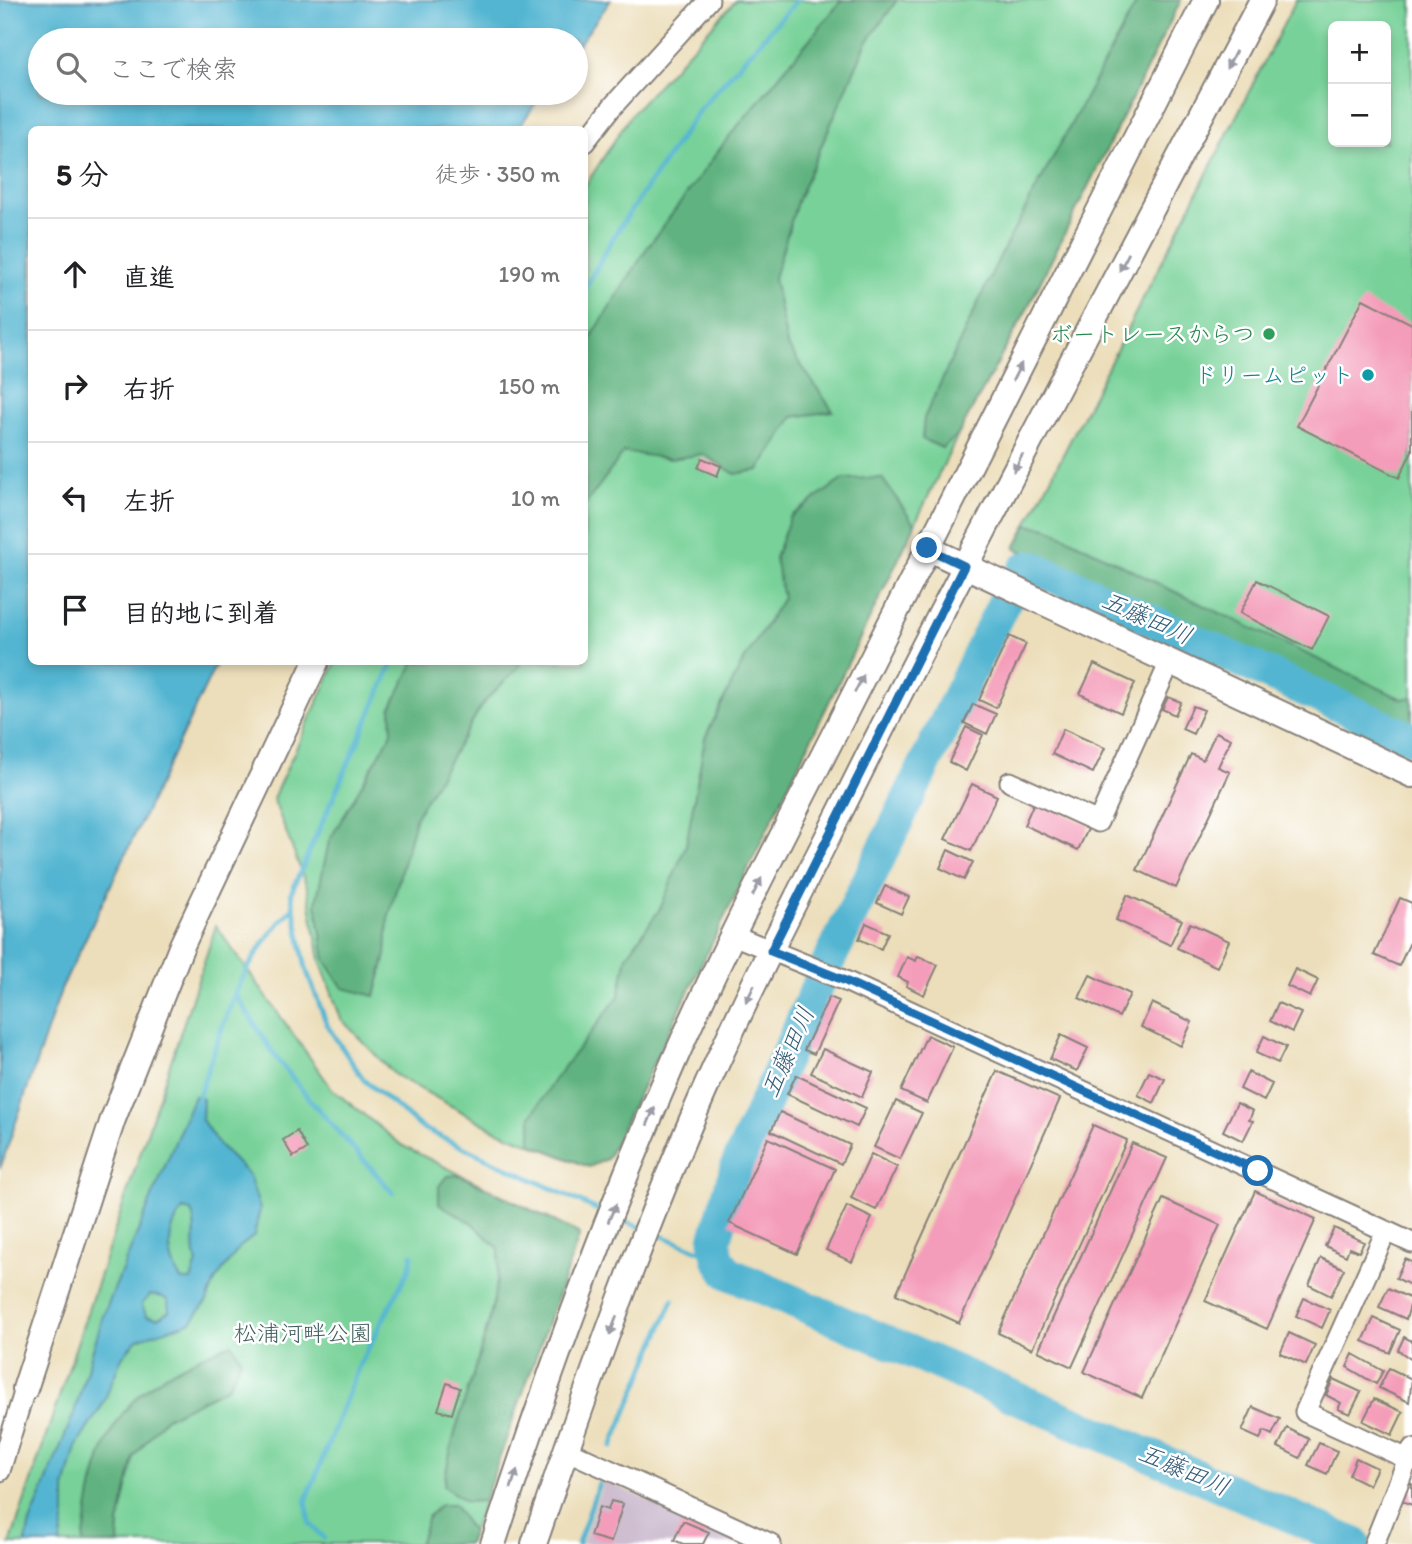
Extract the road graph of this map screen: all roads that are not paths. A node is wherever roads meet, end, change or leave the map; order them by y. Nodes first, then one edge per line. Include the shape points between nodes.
1 (709, 0) edge
2 (1206, 0) edge
3 (1262, 0) edge
4 (588, 138) edge
5 (927, 548) junction
6 (964, 566) junction
7 (1170, 662) junction
8 (315, 665) edge
9 (1412, 775) edge
10 (1010, 782) dead end
11 (733, 935) junction
12 (771, 951) junction
13 (1386, 1231) junction
14 (1412, 1243) edge
15 (25, 1390) joint
16 (566, 1450) junction
17 (1411, 1456) edge
18 (0, 1471) edge
19 (493, 1544) edge
20 (534, 1544) edge
21 (771, 1544) edge
22 (1374, 1544) edge

1 - 4 street
5 -> 2 street
3 -> 6 street
5 - 6 street
11 -> 5 street
6 - 7 street
6 - 12 street
7 - 9 street
7 - 10 street via 1098,822
8 - 15 street via 182,946 113,1119
11 - 12 street
19 -> 11 street via 598,1247 673,1064
12 - 13 street via 841,979
12 -> 16 street via 703,1095
13 - 14 street
13 - 17 street via 1305,1412
15 - 18 street
16 - 20 street
16 - 21 street
17 - 22 street

